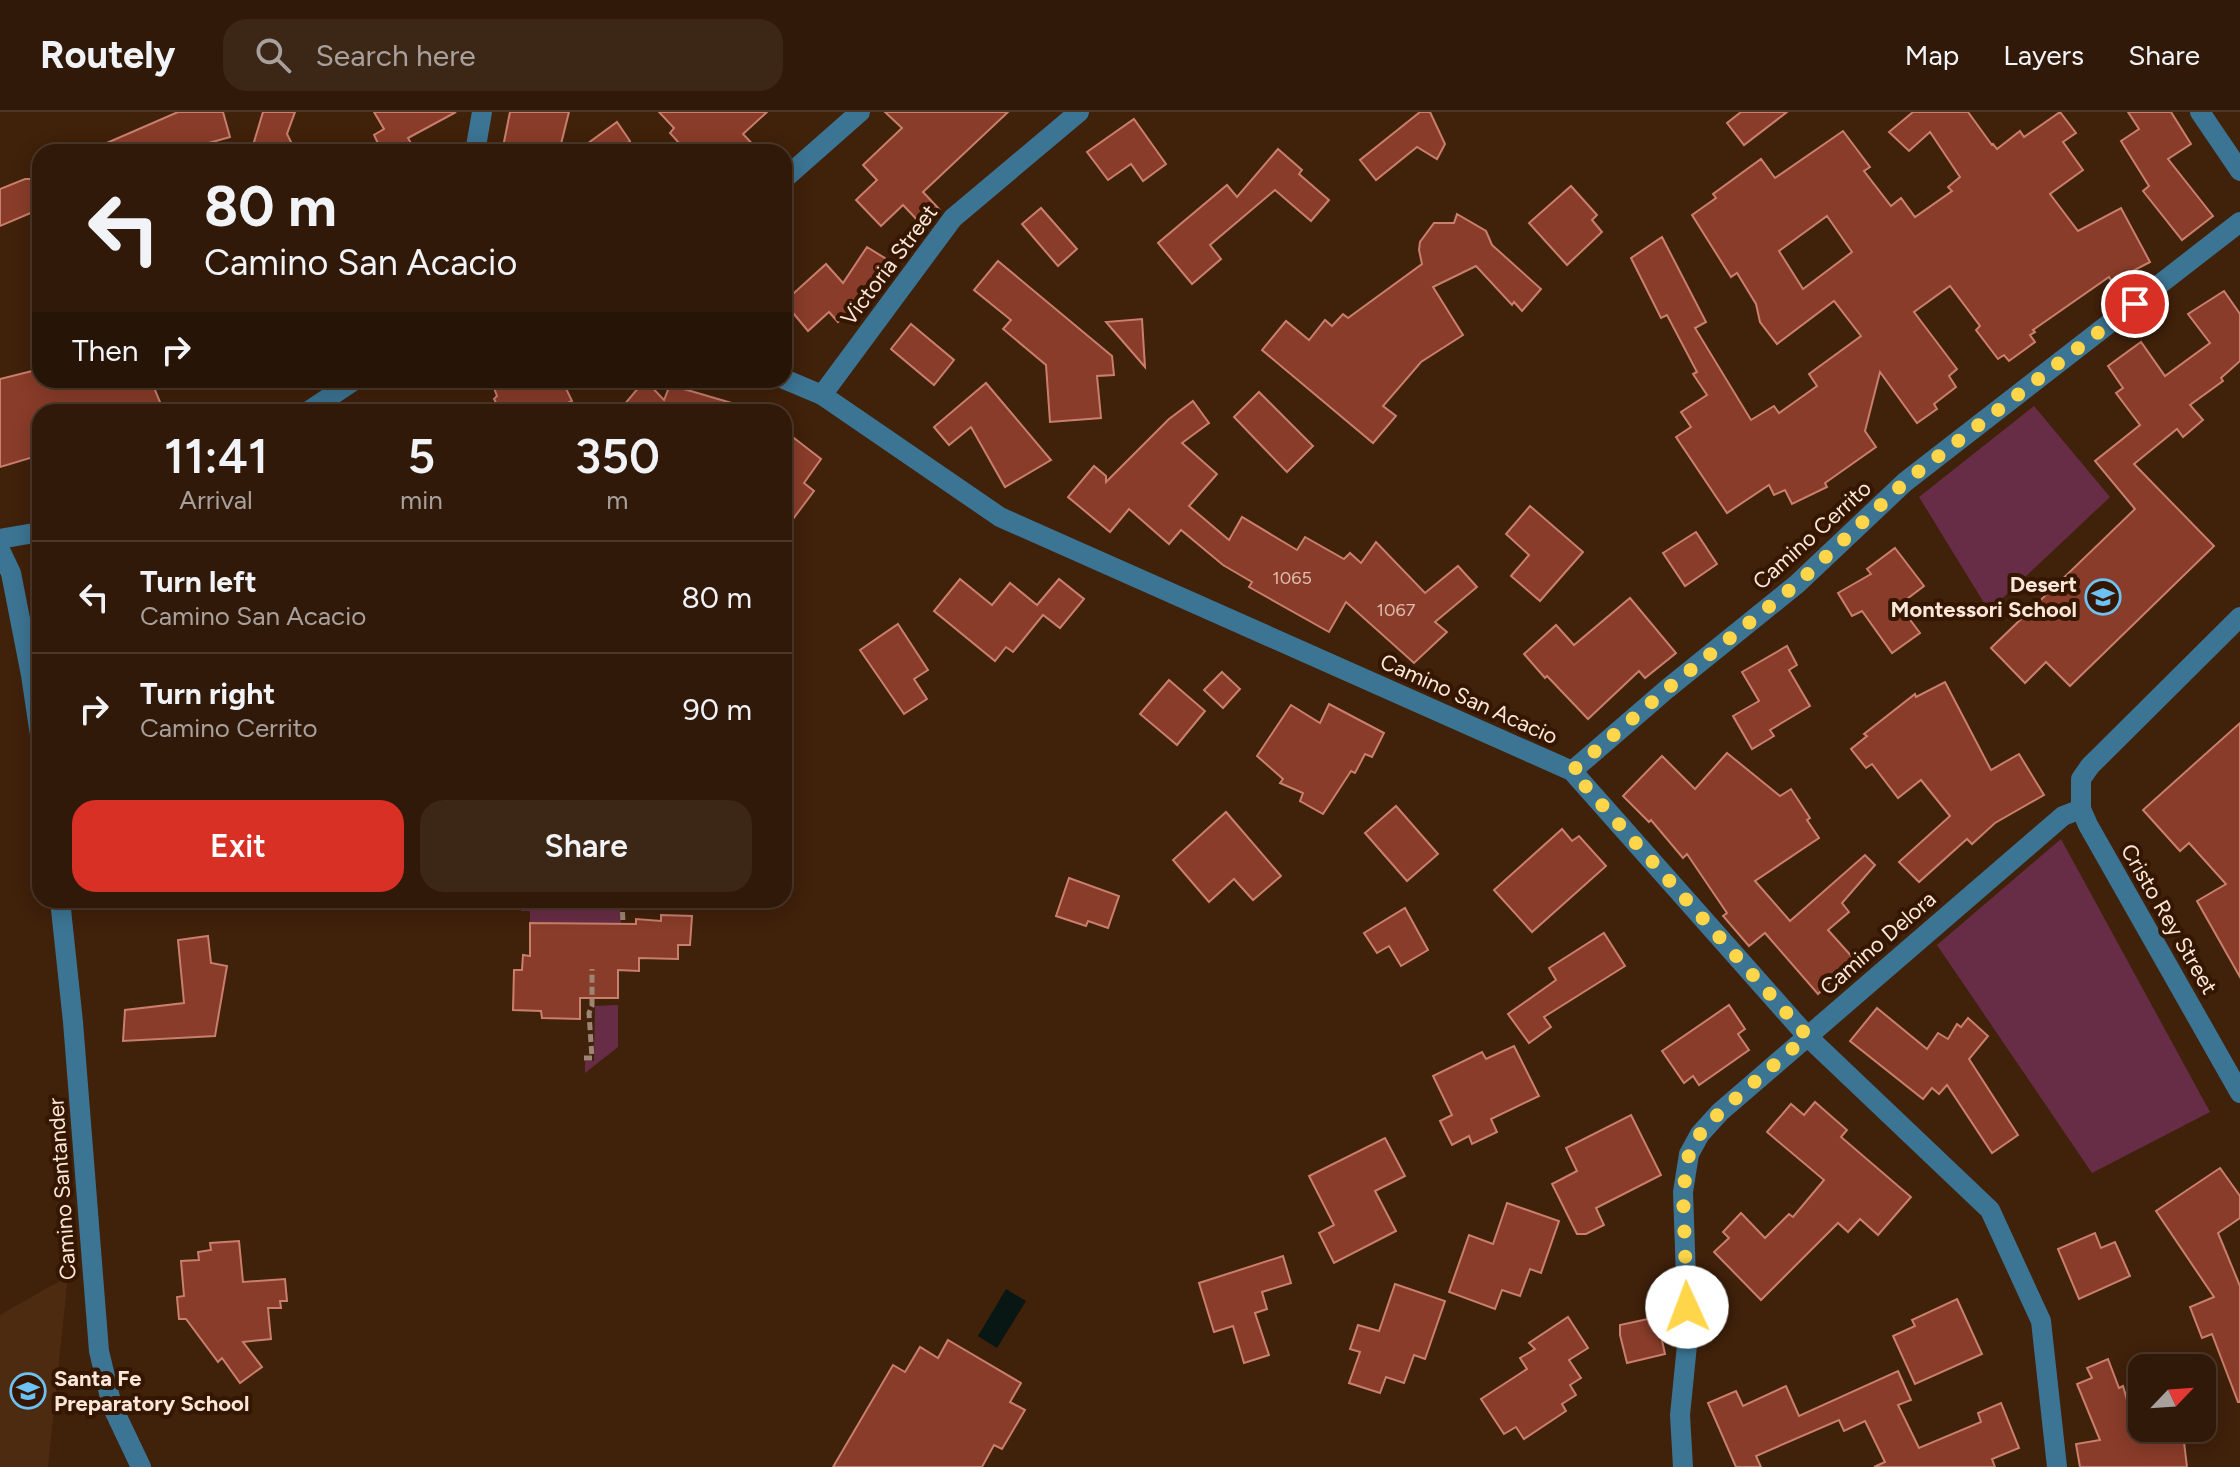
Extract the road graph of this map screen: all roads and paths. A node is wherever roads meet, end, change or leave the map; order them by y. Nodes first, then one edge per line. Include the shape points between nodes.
1 (482, 112) edge
2 (860, 112) edge
3 (1079, 112) edge
4 (2200, 112) edge
5 (476, 144) edge
6 (2240, 171) edge
7 (792, 172) edge
8 (2240, 222) edge
9 (792, 382) edge
10 (343, 388) edge
11 (822, 395) junction
12 (319, 404) edge
13 (32, 533) edge
14 (0, 539) edge
15 (0, 550) edge
16 (2240, 617) edge
17 (32, 682) edge
18 (1572, 771) junction
19 (2081, 809) junction
20 (61, 908) edge
21 (622, 908) edge
22 (623, 924) dead end
23 (592, 969) dead end
24 (1807, 1036) junction
25 (584, 1058) dead end
26 (2240, 1093) edge
27 (141, 1467) edge
28 (1683, 1467) edge
29 (2057, 1467) edge

1 - 5 street
2 - 7 street
3 - 11 street, Victoria Street via 953,218
4 - 6 street
8 - 18 street, Camino Cerrito via 1905,482 1797,584
9 - 11 street, Camino San Acacio
10 - 12 street
11 - 18 street, Camino San Acacio via 1000,517
13 - 14 street
15 - 17 street via 11,573
16 - 19 street via 2090,766 2081,779
18 - 24 street, Camino San Acacio
19 - 24 street, Camino Delora via 2063,816
19 - 26 street, Cristo Rey Street
20 - 27 street, Camino Santander via 99,1351 112,1406
21 - 22 path
23 - 25 path via 592,1058
24 - 28 street, Camino Delora via 1720,1112 1689,1154 1683,1192 1688,1335 1680,1415
24 - 29 street, Camino San Acacio via 1990,1210 2041,1321

